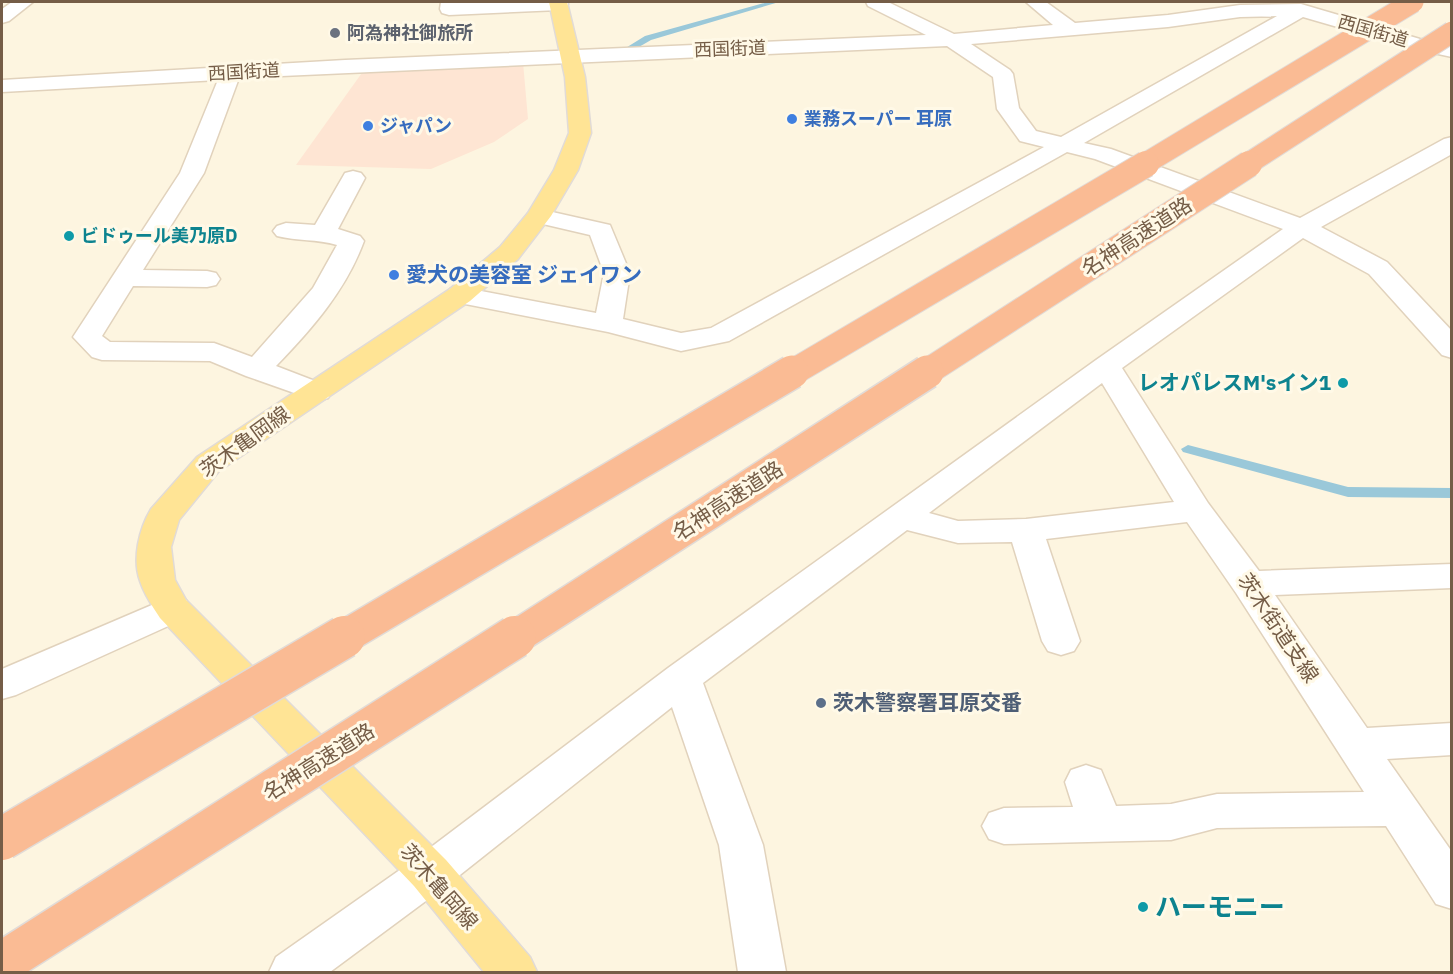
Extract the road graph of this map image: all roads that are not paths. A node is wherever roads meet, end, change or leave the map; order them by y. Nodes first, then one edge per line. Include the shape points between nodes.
1 (24, 2) edge
2 (450, 2) edge
3 (875, 2) edge
4 (1035, 2) edge
5 (1413, 2) edge
6 (559, 3) edge
7 (1311, 6) edge
8 (2, 17) edge
9 (1168, 21) junction
10 (1070, 29) junction
11 (1452, 32) edge
12 (951, 40) junction
13 (1205, 47) junction
14 (1452, 51) edge
15 (571, 56) junction
16 (231, 73) junction
17 (2, 86) edge
18 (1062, 146) junction
19 (1450, 147) edge
20 (353, 178) dead end
21 (539, 216) junction
22 (1302, 227) junction
23 (286, 231) dead end
24 (323, 232) junction
25 (126, 278) junction
26 (207, 279) dead end
27 (460, 295) junction
28 (608, 324) junction
29 (1452, 349) edge
30 (1106, 366) junction
31 (256, 370) junction
32 (317, 392) junction
33 (1196, 510) junction
34 (900, 518) junction
35 (1026, 530) junction
36 (1452, 576) edge
37 (1249, 584) junction
38 (173, 609) junction
39 (1060, 641) dead end
40 (9, 673) edge
41 (682, 678) junction
42 (1452, 740) edge
43 (1355, 745) junction
44 (1086, 782) dead end
45 (1396, 809) junction
46 (1101, 824) junction
47 (1004, 826) dead end
48 (2, 839) edge
49 (430, 873) junction
50 (1452, 890) edge
51 (2, 963) edge
52 (293, 972) edge
53 (513, 972) edge
54 (762, 972) edge

1 - 8 street
2 - 6 street via 449,9
3 - 12 street
4 - 10 street
5 - 48 highway, bridge
6 - 15 main road, 茨木亀岡線
7 - 9 street, 西国街道
7 - 13 street
7 - 14 street, 西国街道 via 1417,44
9 - 10 street, 西国街道
9 - 13 street
10 - 12 street, 西国街道
11 - 51 highway, 名神高速道路, bridge via 680,532
12 - 15 street, 西国街道
12 - 18 street via 1003,74 1008,109 1028,136
13 - 18 street
15 - 16 street, 西国街道
15 - 21 main road, 茨木亀岡線 via 580,133 566,170
16 - 17 street, 西国街道
16 - 25 street via 192,172
18 - 22 street via 1102,154
18 - 28 street via 719,335 681,342
19 - 22 street
20 - 24 street
21 - 27 main road, 茨木亀岡線 via 509,253
21 - 28 street via 601,230 617,273
22 - 29 street via 1378,268
22 - 30 street
23 - 24 street
24 - 31 street via 351,241 346,255 309,312
25 - 26 street
25 - 31 street via 87,337 102,351 214,352
27 - 28 street
27 - 32 main road, 茨木亀岡線
30 - 33 street, 茨木街道支線
30 - 34 street
31 - 32 street
32 - 38 main road, 茨木亀岡線 via 208,464 163,517 154,547 157,580
33 - 35 street
33 - 37 street, 茨木街道支線
34 - 35 street via 958,532
34 - 41 street
35 - 39 street
36 - 37 street
37 - 43 street, 茨木街道支線
38 - 40 street
38 - 49 main road, 茨木亀岡線
41 - 49 street
41 - 54 street via 741,845
42 - 43 street
43 - 45 street, 茨木街道支線
44 - 46 street
45 - 46 street via 1217,811 1171,822
45 - 50 street, 茨木街道支線
46 - 47 street
49 - 52 street
49 - 53 main road, 茨木亀岡線

